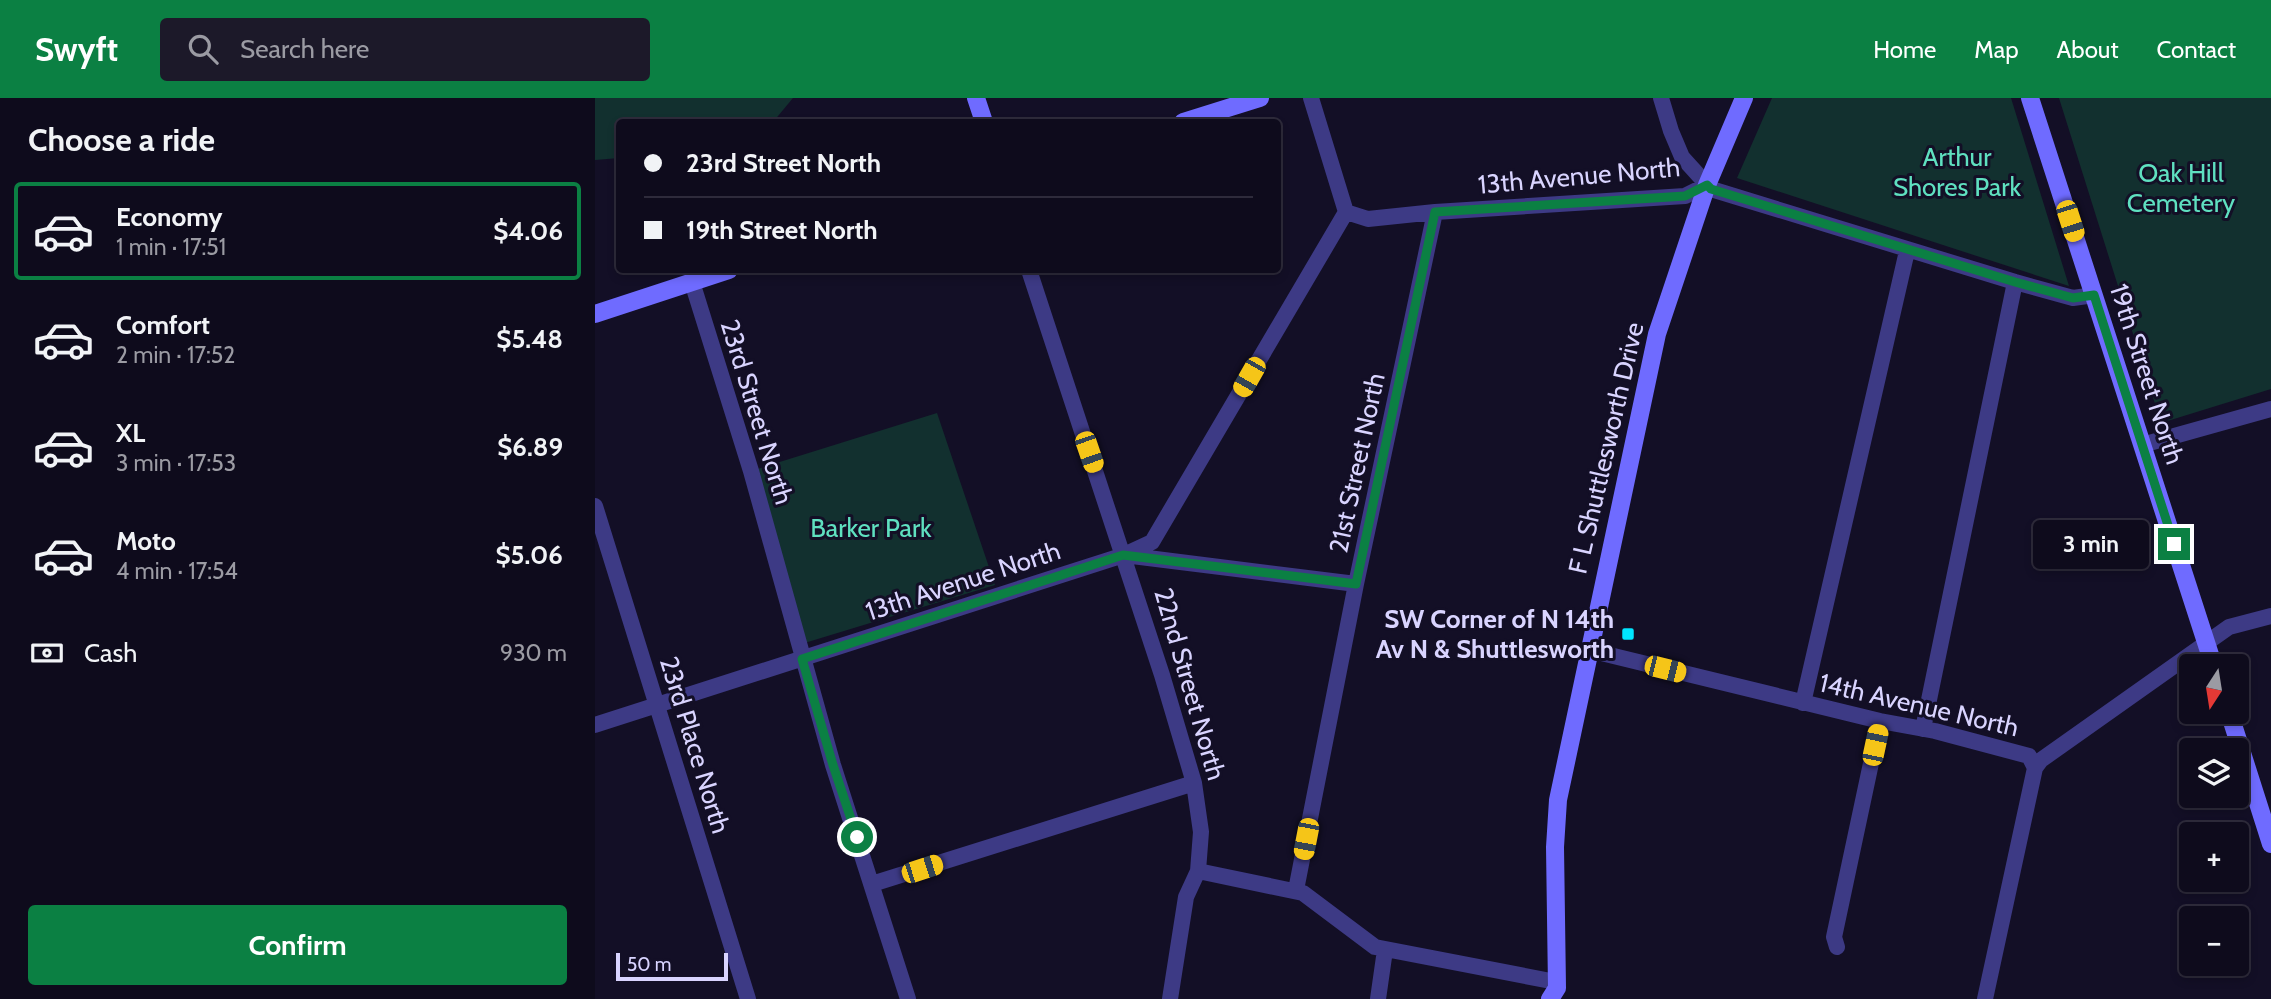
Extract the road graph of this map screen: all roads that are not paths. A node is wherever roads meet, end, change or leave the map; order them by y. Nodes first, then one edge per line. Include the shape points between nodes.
1 (976, 98) edge
2 (1260, 98) edge
3 (1311, 98) edge
4 (1661, 98) edge
5 (1744, 98) edge
6 (2030, 98) edge
7 (983, 119) edge
8 (1193, 119) edge
9 (1707, 185) junction
10 (1346, 212) junction
11 (1435, 212) junction
12 (1906, 251) junction
13 (720, 273) edge
14 (1030, 273) edge
15 (692, 282) junction
16 (2015, 282) junction
17 (2094, 295) junction
18 (595, 314) edge
19 (2271, 409) edge
20 (2142, 445) junction
21 (595, 506) edge
22 (1123, 555) junction
23 (1356, 584) junction
24 (2271, 616) edge
25 (2206, 643) junction
26 (1588, 650) junction
27 (2210, 654) edge
28 (802, 659) junction
29 (1803, 703) junction
30 (657, 706) junction
31 (1880, 721) junction
32 (2233, 724) edge
33 (595, 725) edge
34 (1923, 729) junction
35 (2035, 768) junction
36 (1194, 783) junction
37 (2268, 822) edge
38 (2271, 844) edge
39 (1198, 870) junction
40 (873, 884) junction
41 (1296, 890) junction
42 (1837, 947) dead end
43 (1385, 950) junction
44 (1558, 992) edge
45 (748, 999) edge
46 (908, 999) edge
47 (1170, 999) edge
48 (1378, 999) edge
49 (1985, 999) edge

1 - 7 street
2 - 8 street
3 - 10 street
4 - 9 street via 1682,157
5 - 9 street, F L Shuttlesworth Drive
6 - 17 street, 19th Street North
9 - 11 street, 13th Avenue North via 1685,196
9 - 12 street, 13th Avenue North
9 - 26 street, F L Shuttlesworth Drive via 1657,334
10 - 11 street, 13th Avenue North via 1368,219
10 - 22 street via 1152,542
11 - 23 street, 21st Street North
12 - 16 street, 13th Avenue North
12 - 29 street
13 - 15 street
14 - 22 street, 22nd Street North
15 - 18 street
15 - 28 street, 23rd Street North via 751,471
16 - 17 street, 13th Avenue North via 2073,298
16 - 34 street
17 - 20 street, 19th Street North
19 - 20 street
20 - 25 street, 19th Street North
21 - 30 street, 23rd Place North
22 - 23 street, 13th Avenue North
22 - 28 street, 13th Avenue North
22 - 36 street, 22nd Street North
23 - 41 street, 21st Street North
24 - 25 street, 14th Avenue North via 2229,627
25 - 27 street, 19th Street North
25 - 35 street, 14th Avenue North
26 - 29 street, 14th Avenue North
26 - 44 street, F L Shuttlesworth Drive via 1558,800
28 - 30 street, 13th Avenue North
28 - 40 street, 23rd Street North
29 - 31 street, 14th Avenue North
30 - 33 street, 13th Avenue North
30 - 45 street, 23rd Place North
31 - 34 street, 14th Avenue North
31 - 42 street via 1834,937
32 - 37 street
34 - 35 street, 14th Avenue North via 2029,756
35 - 49 street
36 - 39 street, 22nd Street North via 1202,832
36 - 40 street
37 - 38 street
39 - 41 street
39 - 47 street, 22nd Street North via 1186,897
40 - 46 street, 23rd Street North
41 - 43 street
43 - 44 street
43 - 48 street

